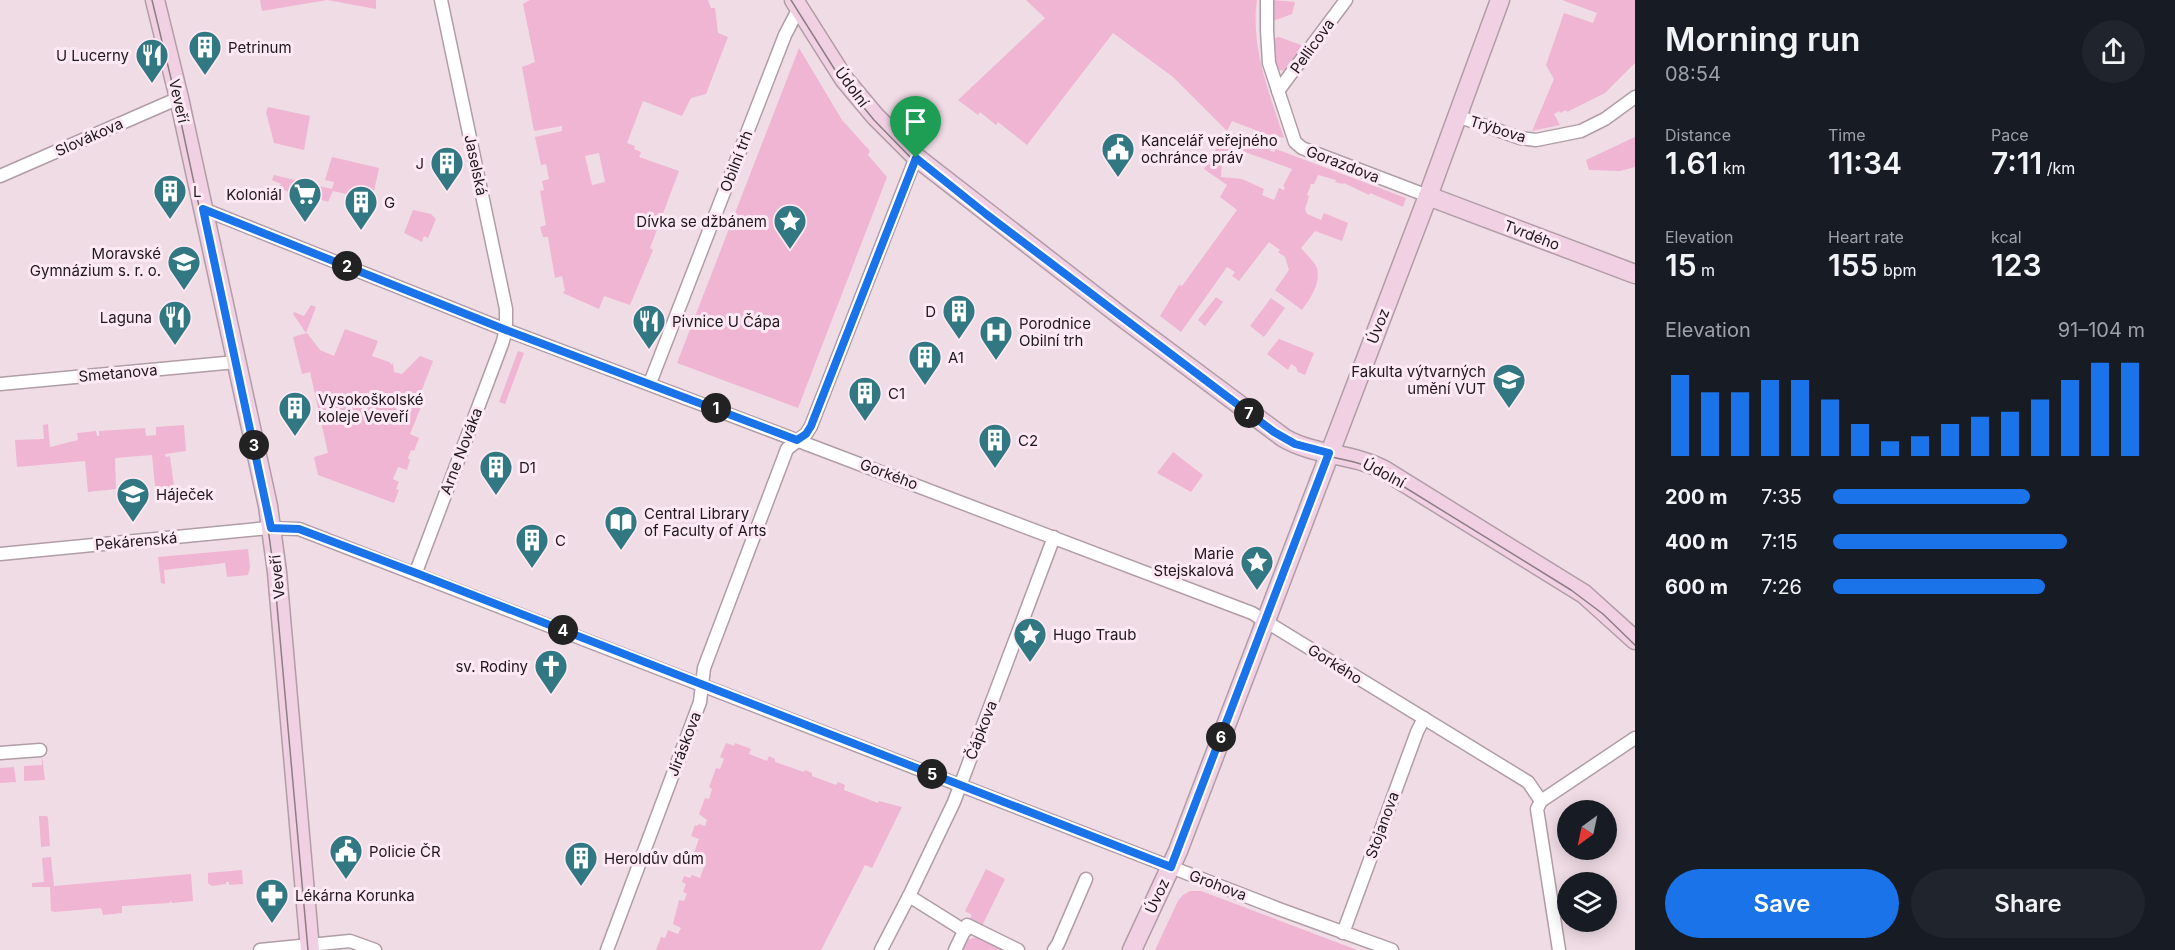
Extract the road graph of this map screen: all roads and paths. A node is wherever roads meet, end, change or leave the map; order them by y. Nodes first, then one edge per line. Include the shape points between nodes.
1 (155, 0) edge
2 (441, 0) edge
3 (1268, 0) edge
4 (1346, 0) edge
5 (1500, 0) edge
6 (796, 4) edge
7 (1278, 92) junction
8 (1635, 97) edge
9 (178, 98) junction
10 (1458, 116) junction
11 (916, 158) junction
12 (0, 176) edge
13 (1428, 196) junction
14 (203, 209) junction
15 (1635, 274) edge
16 (506, 330) junction
17 (236, 362) junction
18 (650, 383) junction
19 (0, 384) edge
20 (797, 440) junction
21 (1329, 453) junction
22 (271, 528) junction
23 (1054, 537) junction
24 (0, 554) edge
25 (416, 573) junction
26 (1266, 621) junction
27 (1635, 640) edge
28 (702, 686) junction
29 (1424, 718) junction
30 (1635, 738) edge
31 (40, 750) dead end
32 (0, 753) edge
33 (960, 784) junction
34 (1541, 801) junction
35 (1171, 867) junction
36 (1086, 879) dead end
37 (909, 896) junction
38 (965, 931) junction
39 (1343, 933) junction
40 (310, 948) edge
41 (260, 950) edge
42 (375, 950) edge
43 (607, 950) edge
44 (881, 950) edge
45 (955, 950) edge
46 (1018, 950) edge
47 (1054, 950) edge
48 (1132, 950) edge
49 (1392, 950) edge
50 (1559, 950) edge

1 - 9 main road, Veveří
2 - 16 street, Jaselská via 506,309
3 - 7 street, Gorazdova via 1269,63
4 - 7 street, Pellicova
5 - 10 main road, Úvoz
6 - 11 main road, Údolní via 851,87
6 - 18 street, Obilní trh
7 - 13 street, Gorazdova via 1295,142 1302,148
8 - 10 street, Trýbova via 1581,132 1536,140
9 - 12 street, Slovákova
9 - 14 main road, Veveří
10 - 13 main road, Úvoz
11 - 20 street via 811,426
11 - 21 main road, Údolní via 1274,432 1295,444
13 - 15 main road, Tvrdého
13 - 21 main road, Úvoz
14 - 16 street, Gorkého
14 - 17 main road, Veveří
16 - 18 street, Gorkého
16 - 25 street, Arne Nováka
17 - 19 street, Smetanova
17 - 22 main road, Veveří
18 - 20 street, Gorkého
20 - 23 street, Gorkého
20 - 28 street, Jiráskova via 787,449 704,668
21 - 26 main road, Úvoz
21 - 27 main road, Údolní via 1376,466 1525,557 1584,594
22 - 24 street, Pekárenská
22 - 25 street, Grohova via 299,529
22 - 40 main road, Veveří
23 - 26 street, Gorkého
23 - 33 street, Čápkova
25 - 28 street, Grohova
26 - 29 street, Gorkého
26 - 35 main road, Úvoz
28 - 33 street, Grohova
28 - 43 street, Jiráskova via 700,702
29 - 34 street, Gorkého via 1528,782
29 - 39 street, Stojanova
30 - 34 street
31 - 32 street
33 - 35 street, Grohova
33 - 37 street, Čápkova
34 - 50 street via 1537,812
35 - 39 street, Grohova
35 - 48 main road, Úvoz
36 - 47 street
37 - 38 street
37 - 44 street, Čápkova
38 - 45 street
38 - 46 street via 967,925
39 - 49 street, Grohova
40 - 41 street
40 - 42 street via 350,941

